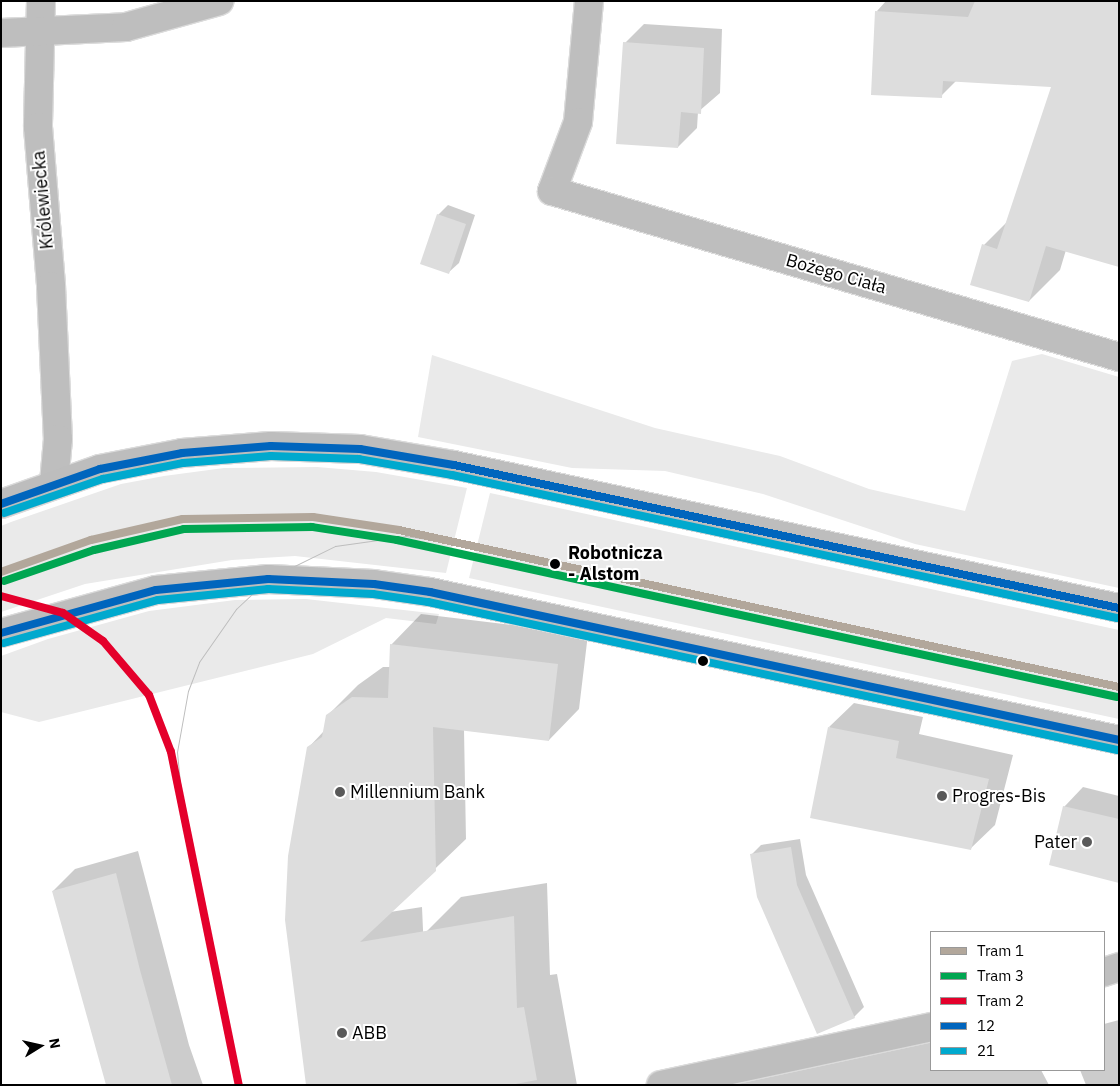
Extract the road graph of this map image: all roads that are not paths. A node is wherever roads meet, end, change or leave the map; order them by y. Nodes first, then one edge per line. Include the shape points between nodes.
1 (41, 1) edge
2 (219, 1) edge
3 (589, 1) edge
4 (1, 33) edge
5 (40, 33) junction
6 (1119, 357) edge
7 (54, 483) junction
8 (1, 504) edge
9 (1119, 608) edge
10 (1, 633) edge
11 (1119, 740) edge
12 (1119, 967) edge
13 (1105, 972) edge
14 (930, 1027) edge
15 (661, 1085) edge

1 - 5 street, Królewiecka
2 - 5 street via 126,27
3 - 6 street, Bożego Ciała via 578,122 552,191
4 - 5 street
5 - 7 street, Królewiecka via 38,127 54,366
7 - 8 main road
7 - 9 main road via 182,453 271,446 360,449 454,465
10 - 11 main road via 156,590 296,578 430,592
12 - 13 street
14 - 15 street

